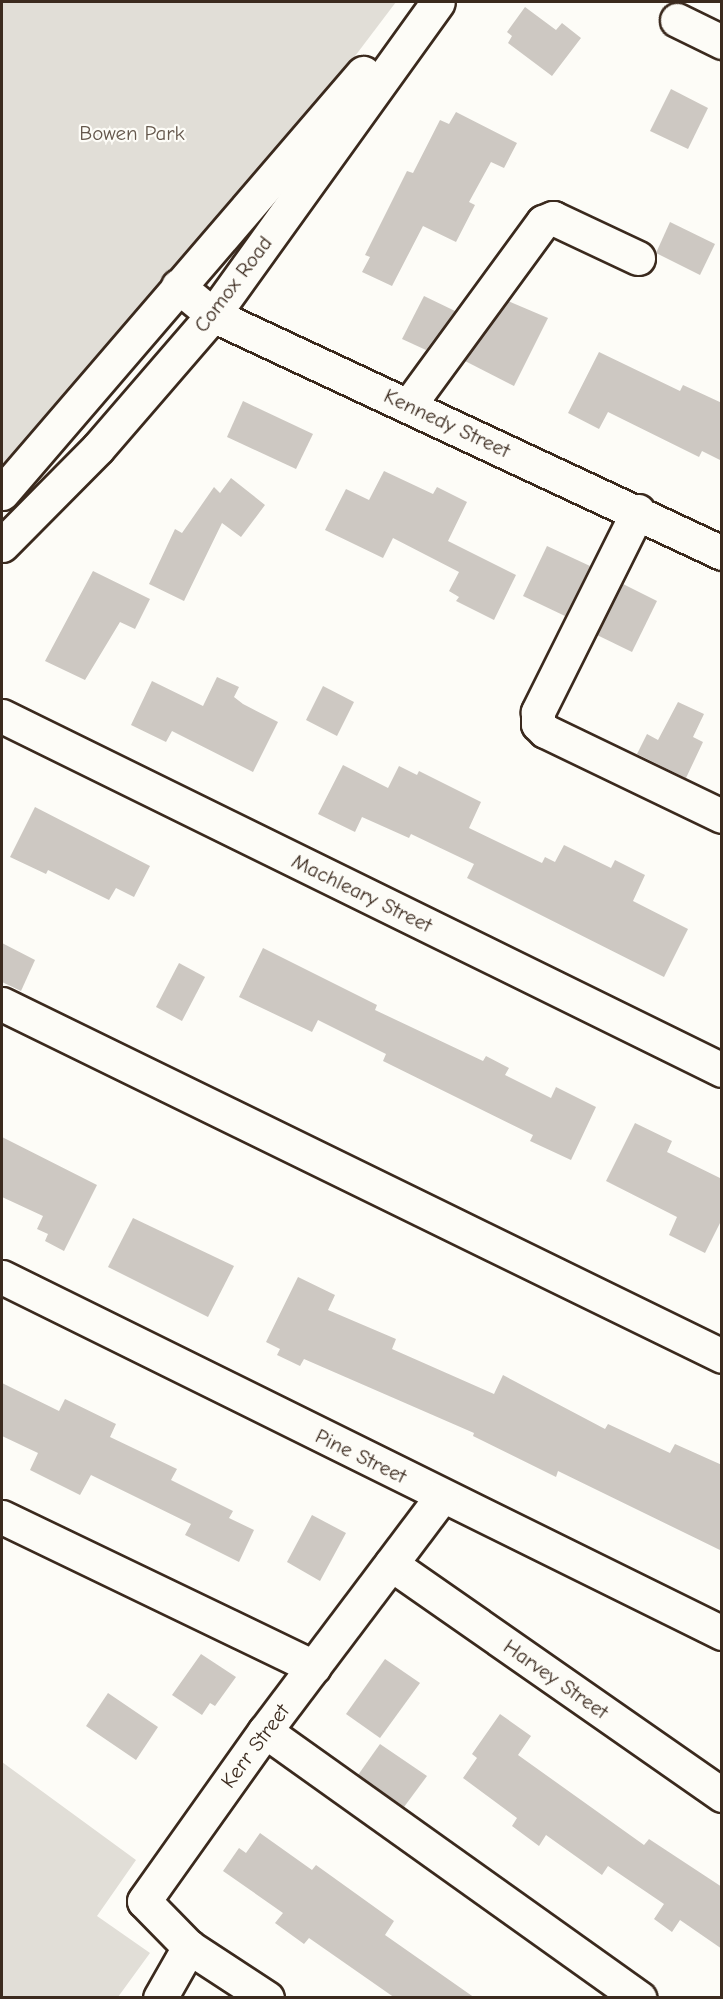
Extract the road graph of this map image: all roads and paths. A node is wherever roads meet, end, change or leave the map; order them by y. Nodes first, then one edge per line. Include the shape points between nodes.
1 (425, 2) edge
2 (438, 2) edge
3 (677, 20) dead end
4 (722, 42) edge
5 (638, 258) dead end
6 (178, 286) junction
7 (213, 315) junction
8 (409, 405) junction
9 (2, 493) edge
10 (638, 512) junction
11 (2, 545) edge
12 (722, 553) edge
13 (2, 716) edge
14 (722, 816) edge
15 (2, 1004) edge
16 (722, 1070) edge
17 (2, 1277) edge
18 (722, 1356) edge
19 (442, 1496) junction
20 (2, 1517) edge
21 (391, 1564) junction
22 (722, 1633) edge
23 (314, 1667) junction
24 (265, 1731) junction
25 (722, 1795) edge
26 (189, 1947) junction
27 (160, 1998) edge
28 (267, 1998) edge
29 (640, 1998) edge

1 - 6 street, Comox Road
2 - 7 street, Comox Road
3 - 4 street
5 - 8 street via 553,218 543,222
6 - 7 street, Kennedy Street
6 - 9 street, Comox Road
7 - 8 street, Kennedy Street
7 - 11 street, Comox Road via 98,448
8 - 10 street, Kennedy Street
10 - 12 street, Kennedy Street
10 - 14 street via 538,712 538,724 545,731
13 - 16 street, Machleary Street
15 - 18 street
17 - 19 street, Pine Street
19 - 21 street, Kerr Street
19 - 22 street, Pine Street
20 - 23 street
21 - 23 street, Kerr Street
21 - 25 street, Harvey Street
23 - 24 street, Kerr Street
24 - 26 street, Kerr Street via 144,1901
24 - 29 street
26 - 27 street
26 - 28 street

